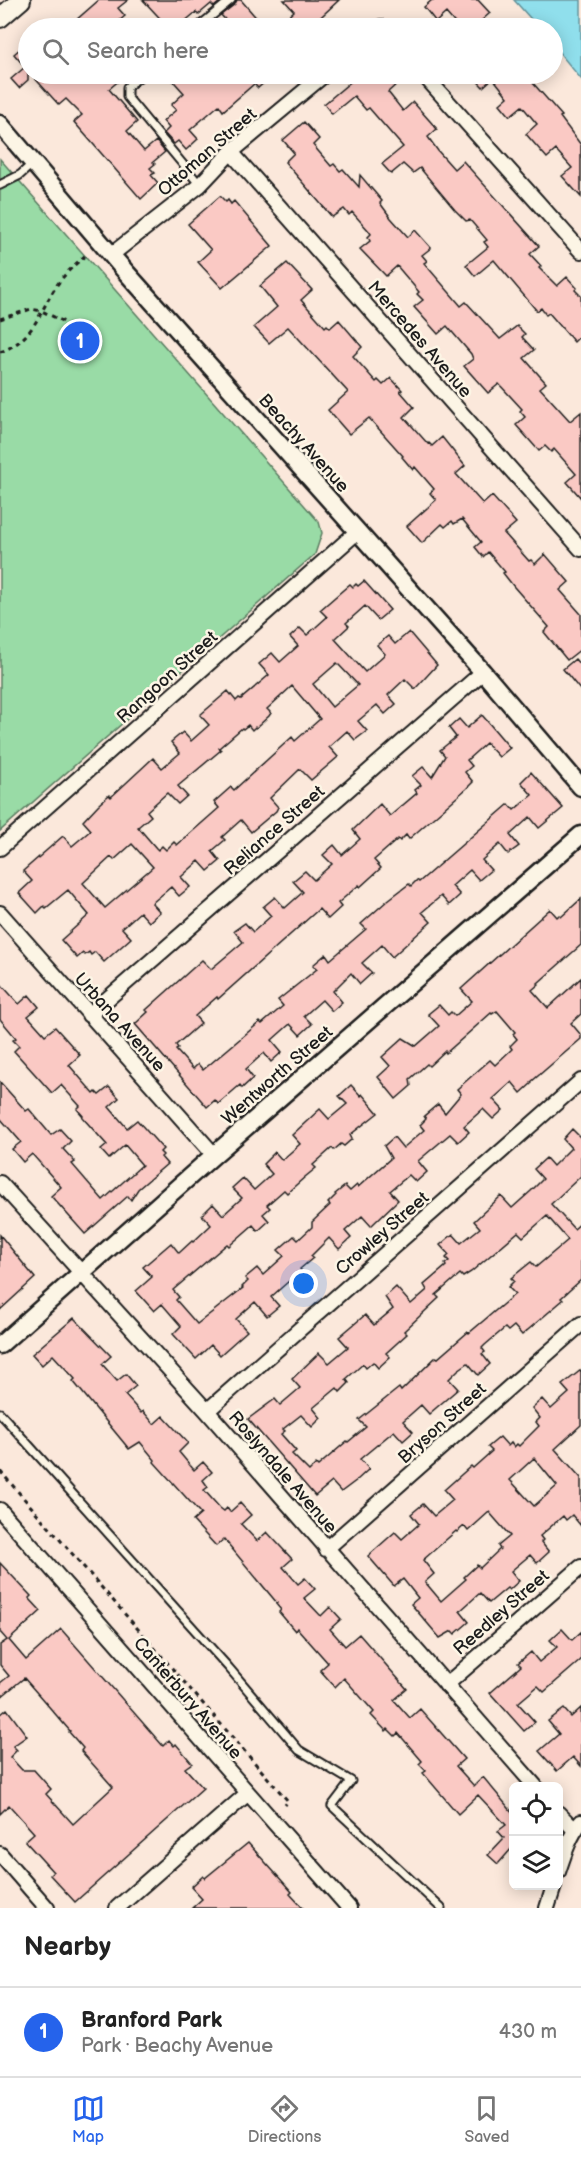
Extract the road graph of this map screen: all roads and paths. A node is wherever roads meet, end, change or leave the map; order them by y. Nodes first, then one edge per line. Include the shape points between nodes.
1 (21, 0) edge
2 (231, 0) edge
3 (0, 18) edge
4 (209, 18) edge
5 (131, 84) edge
6 (314, 84) edge
7 (432, 84) edge
8 (0, 124) edge
9 (231, 152) junction
10 (34, 163) junction
11 (0, 185) edge
12 (200, 185) junction
13 (581, 252) edge
14 (87, 254) dead end
15 (111, 255) junction
16 (42, 311) junction
17 (0, 319) edge
18 (78, 328) dead end
19 (0, 352) edge
20 (357, 532) junction
21 (581, 549) edge
22 (483, 672) junction
23 (581, 787) edge
24 (581, 835) edge
25 (0, 848) edge
26 (0, 913) edge
27 (89, 1015) junction
28 (581, 1081) edge
29 (214, 1155) junction
30 (0, 1183) edge
31 (81, 1275) junction
32 (581, 1324) edge
33 (0, 1345) edge
34 (207, 1411) junction
35 (0, 1413) edge
36 (0, 1471) edge
37 (0, 1510) edge
38 (326, 1549) junction
39 (581, 1567) edge
40 (446, 1685) junction
41 (531, 1782) edge
42 (248, 1793) junction
43 (285, 1805) dead end
44 (563, 1816) edge
45 (578, 1826) edge
46 (0, 1854) edge
47 (563, 1860) edge
48 (553, 1890) edge
49 (47, 1908) edge
50 (117, 1908) edge
51 (349, 1908) edge
52 (441, 1908) edge
53 (548, 1908) edge

1 - 3 main road
2 - 4 lane
5 - 12 lane via 127,97
6 - 9 street, Ottoman Street
7 - 13 street
8 - 10 street, Beachy Avenue
9 - 12 street, Ottoman Street
9 - 21 street, Mercedes Avenue
10 - 11 lane
10 - 15 street, Beachy Avenue
12 - 15 street, Ottoman Street
14 - 16 path via 58,283
15 - 20 street, Beachy Avenue
16 - 17 path via 30,309
16 - 18 path
16 - 19 path via 29,334
20 - 22 street, Beachy Avenue
20 - 25 street, Rangoon Street
22 - 23 street, Beachy Avenue
22 - 27 street, Reliance Street
24 - 29 street, Wentworth Street
26 - 27 street, Urbana Avenue
27 - 29 street, Urbana Avenue
28 - 34 street, Crowley Street
29 - 31 street, Wentworth Street
30 - 31 street, Roslyndale Avenue
31 - 33 street, Wentworth Street
31 - 34 street, Roslyndale Avenue
32 - 38 street, Bryson Street
34 - 38 street, Roslyndale Avenue
35 - 52 lane via 298,1750 351,1781 332,1806
36 - 43 path via 288,1801
37 - 42 street, Canterbury Avenue
38 - 40 street, Roslyndale Avenue
39 - 40 street, Reedley Street
40 - 41 street, Roslyndale Avenue
42 - 50 street
42 - 51 street, Canterbury Avenue
44 - 45 street
45 - 47 street
46 - 49 street
48 - 53 street

